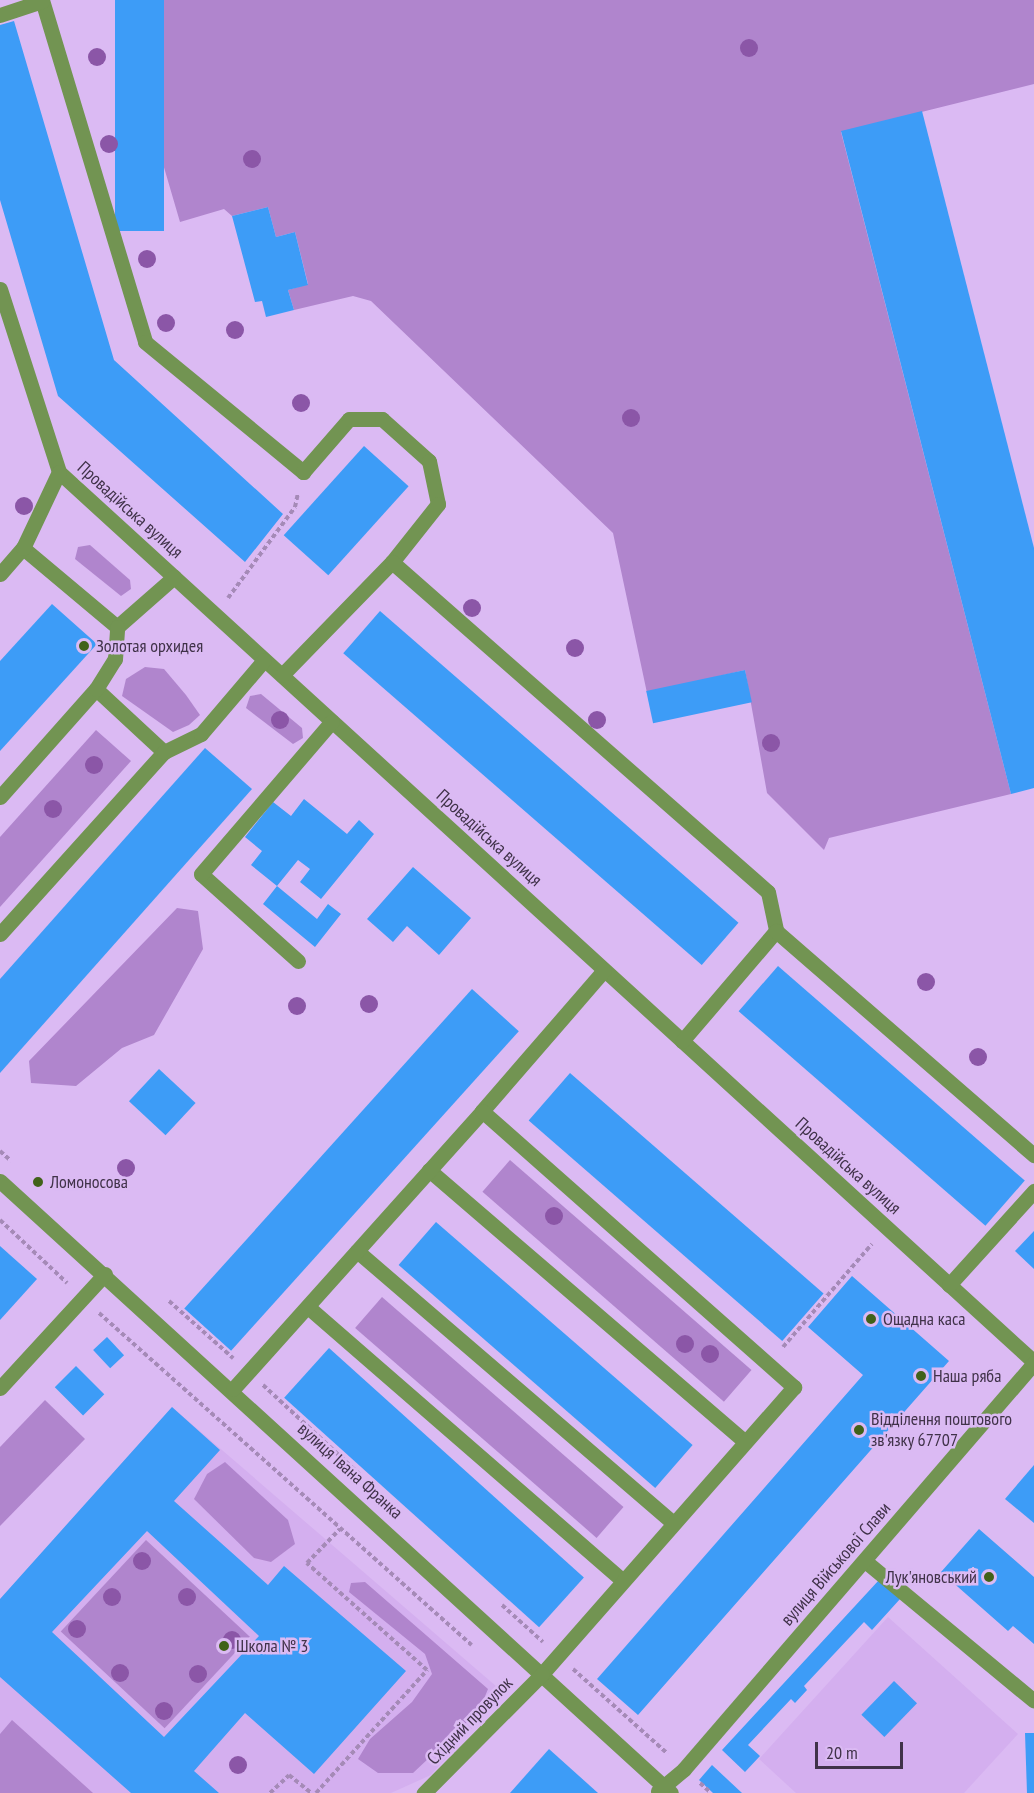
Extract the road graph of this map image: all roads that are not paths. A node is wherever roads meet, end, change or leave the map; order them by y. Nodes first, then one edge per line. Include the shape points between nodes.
1 (42, 1) edge
2 (0, 15) edge
3 (0, 290) edge
4 (59, 472) junction
5 (23, 548) junction
6 (392, 562) junction
7 (0, 574) edge
8 (174, 577) junction
9 (117, 627) junction
10 (264, 660) junction
11 (282, 675) junction
12 (96, 689) junction
13 (332, 721) junction
14 (164, 752) junction
15 (0, 797) edge
16 (776, 931) junction
17 (0, 934) edge
18 (298, 961) dead end
19 (604, 970) junction
20 (682, 1041) junction
21 (482, 1111) junction
22 (1034, 1155) edge
23 (429, 1170) junction
24 (0, 1181) edge
25 (1034, 1191) edge
26 (357, 1251) junction
27 (105, 1274) junction
28 (949, 1285) junction
29 (308, 1307) junction
30 (1034, 1363) edge
31 (0, 1388) edge
32 (233, 1389) junction
33 (745, 1442) junction
34 (673, 1523) junction
35 (865, 1561) junction
36 (623, 1581) junction
37 (542, 1674) junction
38 (1034, 1701) edge
39 (663, 1791) edge
40 (424, 1793) edge

1 - 2 street
1 - 6 street via 145,342 303,472 349,419 382,419 429,461 438,504
3 - 4 street, Провадійська вулиця
4 - 5 street
4 - 8 street, Провадійська вулиця
5 - 7 street
5 - 9 street
6 - 11 street
6 - 16 street via 768,892
8 - 9 street
8 - 10 street, Провадійська вулиця
9 - 12 street via 115,659
10 - 11 street, Провадійська вулиця
10 - 14 street via 201,734
11 - 13 street, Провадійська вулиця
12 - 14 street
12 - 15 street
13 - 18 street via 201,874
13 - 19 street, Провадійська вулиця
14 - 17 street
16 - 20 street
16 - 22 street
19 - 20 street, Провадійська вулиця
19 - 21 street
20 - 28 street, Провадійська вулиця
21 - 23 street
21 - 33 street, Східний провулок via 794,1387
23 - 26 street
23 - 33 street
24 - 27 street, вулиця Івана Франка
25 - 28 street
26 - 29 street
26 - 34 street
27 - 31 street
27 - 32 street, вулиця Івана Франка
28 - 30 street, Провадійська вулиця
29 - 32 street
29 - 36 street
30 - 35 street, вулиця Військової Слави
32 - 37 street, вулиця Івана Франка
33 - 34 street, Східний провулок
34 - 36 street, Східний провулок
35 - 38 street
35 - 39 street, вулиця Військової Слави
36 - 37 street, Східний провулок
37 - 39 street, вулиця Івана Франка
37 - 40 street, Східний провулок

